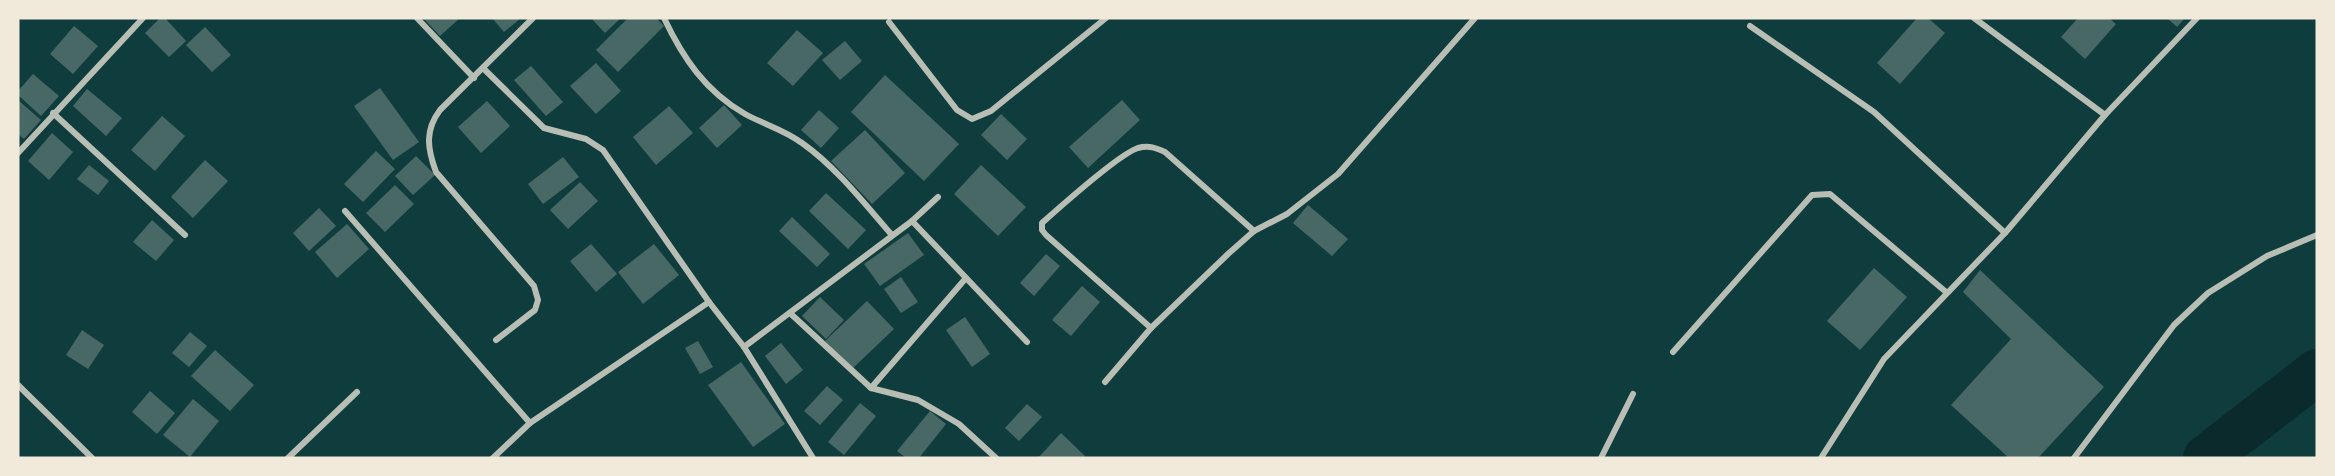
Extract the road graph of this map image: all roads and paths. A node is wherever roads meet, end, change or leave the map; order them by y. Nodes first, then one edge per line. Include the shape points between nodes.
1 (143, 18) edge
2 (417, 18) edge
3 (533, 18) edge
4 (664, 18) edge
5 (1106, 18) edge
6 (1475, 18) edge
7 (1974, 18) edge
8 (2197, 18) edge
9 (889, 22) dead end
10 (1750, 26) dead end
11 (484, 69) junction
12 (474, 78) junction
13 (53, 113) junction
14 (2105, 115) junction
15 (18, 153) edge
16 (938, 197) dead end
17 (345, 211) dead end
18 (912, 221) junction
19 (1254, 231) junction
20 (2005, 233) junction
21 (891, 234) junction
22 (185, 235) dead end
23 (2317, 235) edge
24 (966, 278) junction
25 (1946, 292) junction
26 (709, 302) junction
27 (791, 314) junction
28 (1151, 328) junction
29 (496, 340) dead end
30 (1027, 342) dead end
31 (744, 346) junction
32 (1673, 352) dead end
33 (1105, 382) dead end
34 (18, 385) edge
35 (871, 388) junction
36 (357, 392) dead end
37 (1633, 394) dead end
38 (530, 423) junction
39 (92, 458) edge
40 (288, 458) edge
41 (494, 458) edge
42 (813, 458) edge
43 (996, 458) edge
44 (1601, 458) edge
45 (1821, 458) edge
46 (2074, 458) edge

1 - 13 street
2 - 12 street
3 - 11 street
4 - 21 street via 682,57 712,90 743,113 801,142 835,171
5 - 9 street via 991,111 972,119 957,110
6 - 19 street via 1338,174 1287,214
7 - 14 street
8 - 14 street
10 - 20 street via 1874,112
11 - 12 street
11 - 26 street via 544,128 586,139 603,150
12 - 29 street via 431,122 429,152 436,172 534,286 538,300 535,310
13 - 15 street
13 - 22 street
14 - 20 street
16 - 18 street
17 - 38 street
18 - 21 street
18 - 24 street
19 - 28 street
19 - 28 street via 1165,152 1152,146 1137,148 1122,157 1041,223 1046,235
20 - 25 street
21 - 27 street
23 - 46 street via 2266,256 2208,293 2174,325
24 - 30 street
24 - 35 street
25 - 32 street via 1830,194 1812,195
25 - 45 street via 1884,359
26 - 31 street
26 - 38 street
27 - 31 street
27 - 35 street
28 - 33 street
31 - 42 street
34 - 39 street
35 - 43 street via 918,400 959,424
36 - 40 street
37 - 44 street
38 - 41 street

